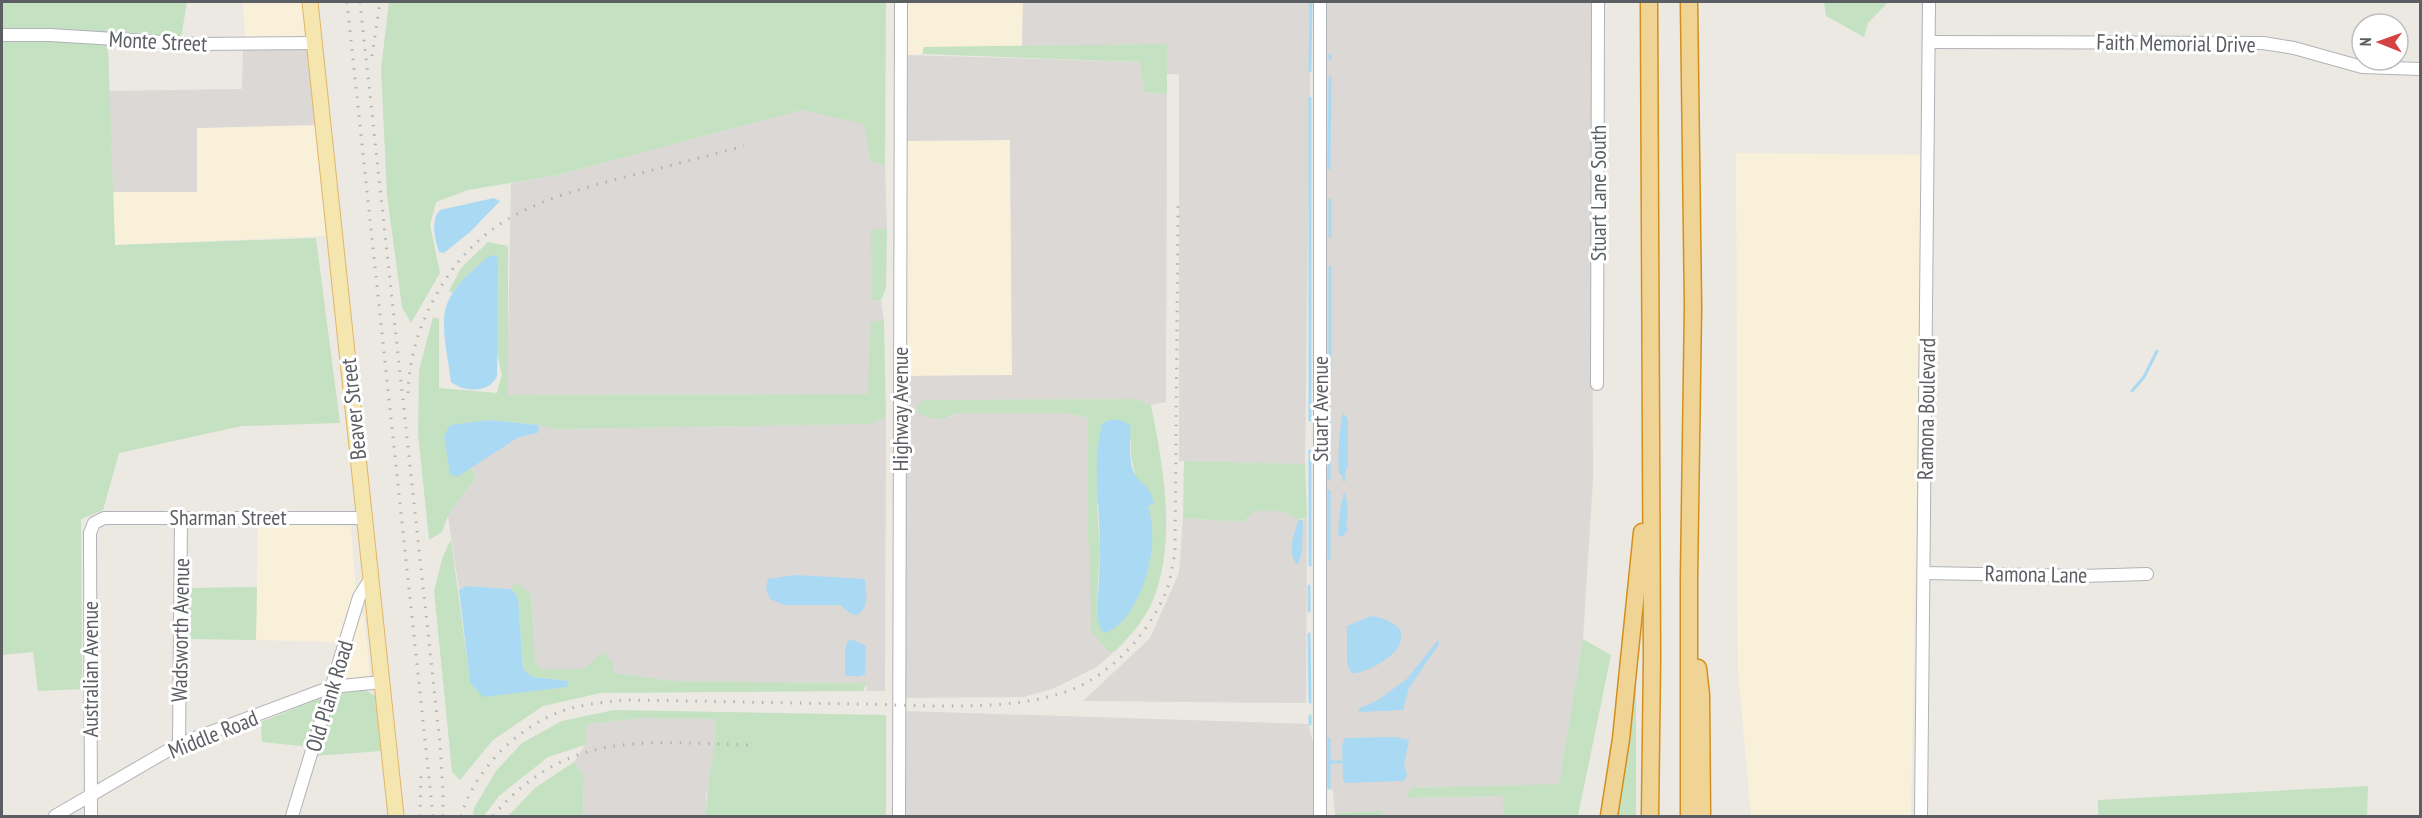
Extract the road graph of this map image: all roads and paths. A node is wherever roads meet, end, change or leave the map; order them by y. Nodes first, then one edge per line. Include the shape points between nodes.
1 (310, 2) edge
2 (900, 2) edge
3 (1320, 2) edge
4 (1599, 2) edge
5 (1649, 2) edge
6 (1689, 2) edge
7 (1929, 2) edge
8 (2, 35) edge
9 (1929, 42) junction
10 (315, 43) junction
11 (2421, 69) edge
12 (1597, 384) dead end
13 (1651, 490) junction
14 (181, 517) junction
15 (364, 518) junction
16 (94, 523) joint
17 (1925, 573) junction
18 (2147, 574) dead end
19 (370, 578) junction
20 (1689, 579) junction
21 (382, 682) junction
22 (331, 687) junction
23 (179, 744) junction
24 (91, 794) junction
25 (55, 816) edge
26 (91, 816) edge
27 (292, 816) edge
28 (396, 816) edge
29 (899, 816) edge
30 (1320, 816) edge
31 (1609, 816) edge
32 (1650, 816) edge
33 (1689, 816) edge
34 (1702, 816) edge
35 (1922, 816) edge

1 - 10 main road, Beaver Street
2 - 29 street, Highway Avenue
3 - 30 street, Stuart Avenue
4 - 12 street, Stuart Lane South
5 - 13 highway
6 - 20 highway via 1693,307
7 - 9 street, Ramona Boulevard
8 - 10 street, Monte Street via 196,44
9 - 11 street, Faith Memorial Drive via 2263,43 2361,67
9 - 17 street, Ramona Boulevard
10 - 15 main road, Beaver Street
13 - 31 highway via 1642,532 1621,739
13 - 32 highway
14 - 15 street, Sharman Street
14 - 16 street, Sharman Street via 104,518
14 - 23 street, Wadsworth Avenue
15 - 19 main road, Beaver Street
16 - 24 street, Australian Avenue via 90,532
17 - 18 street, Ramona Lane
17 - 35 street, Ramona Boulevard
19 - 21 main road, Beaver Street
19 - 22 street, Old Plank Road via 359,597
20 - 33 highway
20 - 34 highway via 1701,695
21 - 22 street, Middle Road
21 - 28 main road, Beaver Street
22 - 23 street, Middle Road
22 - 27 street, Old Plank Road
23 - 24 street, Middle Road
24 - 25 street, Middle Road
24 - 26 street, Australian Avenue

